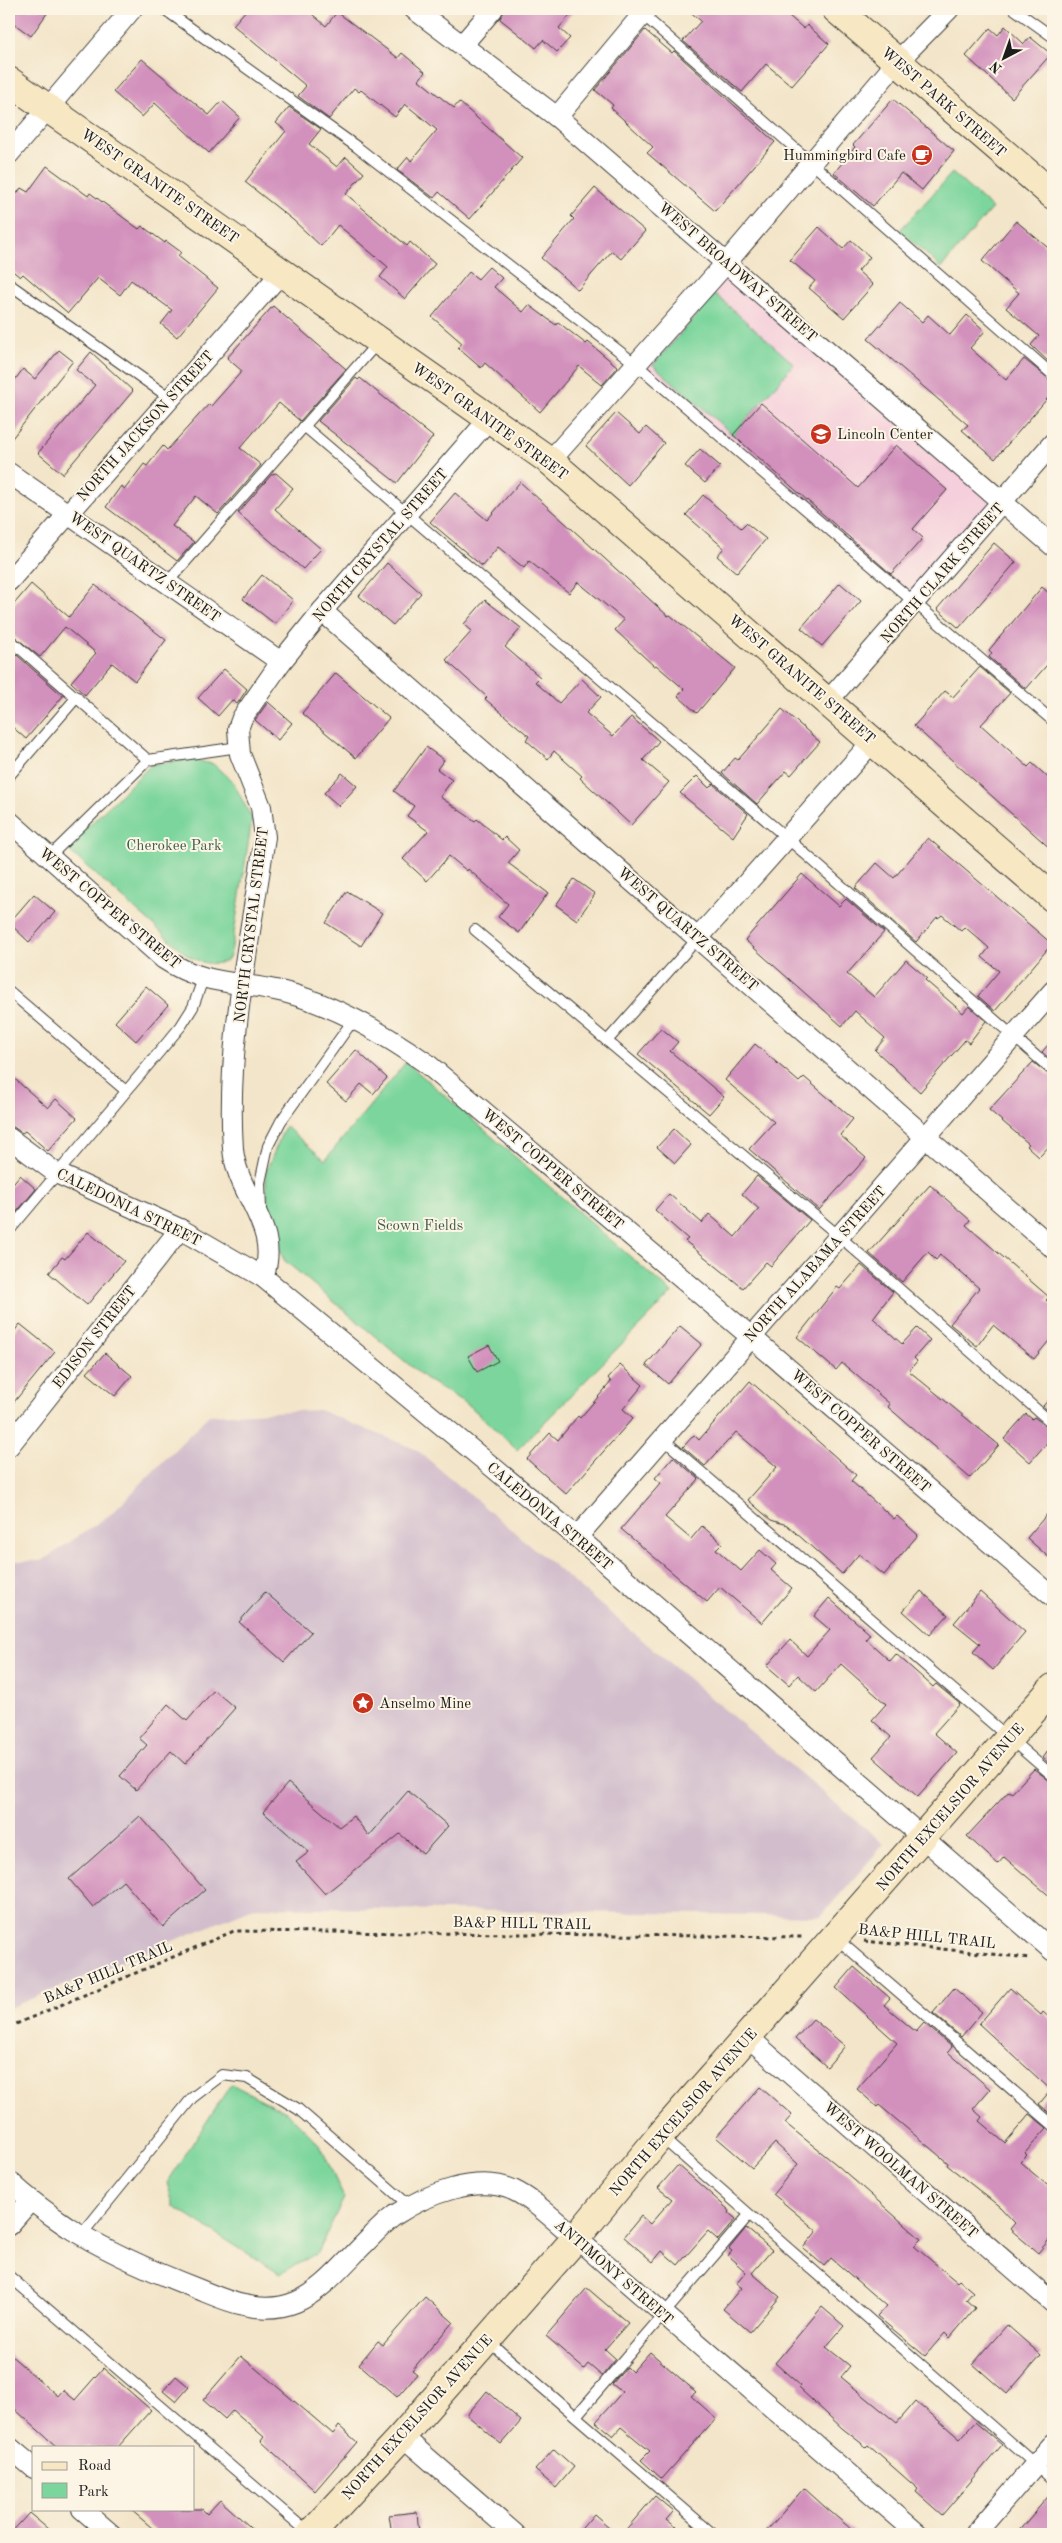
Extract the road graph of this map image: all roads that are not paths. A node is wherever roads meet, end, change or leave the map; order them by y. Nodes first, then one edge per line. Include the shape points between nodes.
1 (132, 9) edge
2 (164, 9) edge
3 (414, 9) edge
4 (493, 9) edge
5 (836, 9) edge
6 (949, 9) edge
7 (1014, 9) edge
8 (645, 12) edge
9 (1053, 37) edge
10 (463, 44) junction
11 (897, 62) junction
12 (9, 81) edge
13 (48, 108) junction
14 (557, 117) junction
15 (9, 154) edge
16 (812, 162) junction
17 (1053, 195) edge
18 (727, 262) junction
19 (282, 272) junction
20 (9, 284) edge
21 (379, 341) junction
22 (637, 365) junction
23 (1053, 375) edge
24 (170, 398) junction
25 (489, 419) junction
26 (304, 426) junction
27 (1053, 443) edge
28 (550, 461) junction
29 (9, 473) edge
30 (1004, 503) junction
31 (408, 512) junction
32 (67, 513) junction
33 (1053, 546) edge
34 (9, 581) edge
35 (168, 583) junction
36 (915, 603) junction
37 (322, 611) junction
38 (9, 639) edge
39 (281, 662) junction
40 (77, 697) junction
41 (828, 701) junction
42 (1053, 721) edge
43 (873, 741) junction
44 (239, 747) junction
45 (148, 760) junction
46 (9, 776) edge
47 (9, 821) edge
48 (787, 838) junction
49 (48, 857) junction
50 (1053, 898) edge
51 (476, 930) dead end
52 (698, 938) junction
53 (203, 979) junction
54 (243, 984) junction
55 (9, 991) edge
56 (1053, 991) edge
57 (354, 1019) junction
58 (1014, 1037) junction
59 (607, 1041) junction
60 (1053, 1072) edge
61 (126, 1091) junction
62 (928, 1137) junction
63 (9, 1138) edge
64 (56, 1173) junction
65 (262, 1221) junction
66 (180, 1229) junction
67 (9, 1231) edge
68 (839, 1236) junction
69 (1053, 1248) edge
70 (263, 1277) junction
71 (750, 1336) junction
72 (1053, 1424) edge
73 (662, 1438) junction
74 (9, 1446) edge
75 (577, 1538) junction
76 (1053, 1597) edge
77 (1053, 1688) edge
78 (1010, 1738) junction
79 (1053, 1776) edge
80 (923, 1837) junction
81 (836, 1938) junction
82 (1053, 1951) edge
83 (748, 2037) junction
84 (1053, 2125) edge
85 (660, 2136) junction
86 (9, 2180) edge
87 (30, 2200) junction
88 (410, 2206) junction
89 (749, 2215) junction
90 (9, 2225) edge
91 (82, 2234) junction
92 (576, 2238) junction
93 (9, 2276) edge
94 (1053, 2303) edge
95 (663, 2314) junction
96 (486, 2339) junction
97 (576, 2416) junction
98 (402, 2436) junction
99 (1053, 2444) edge
100 (9, 2447) edge
101 (1035, 2464) junction
102 (32, 2466) edge
103 (1053, 2480) edge
104 (83, 2510) edge
105 (111, 2534) edge
106 (311, 2534) edge
107 (515, 2534) edge
108 (713, 2534) edge
109 (918, 2534) edge
110 (975, 2534) edge

1 - 13 street
2 - 22 lane via 357,147
3 - 10 street, WEST BROADWAY STREET
4 - 10 street
5 - 11 street, WEST PARK STREET
6 - 11 street
7 - 9 lane
8 - 14 street
8 - 16 lane
10 - 14 street, WEST BROADWAY STREET
11 - 16 street
11 - 17 street, WEST PARK STREET
12 - 13 street, WEST GRANITE STREET
13 - 15 street
13 - 19 street, WEST GRANITE STREET
14 - 18 street, WEST BROADWAY STREET
16 - 18 street
16 - 23 lane
18 - 22 street
18 - 30 street, WEST BROADWAY STREET
19 - 21 street, WEST GRANITE STREET
19 - 24 street, NORTH JACKSON STREET
20 - 24 lane
21 - 25 street, WEST GRANITE STREET
21 - 26 lane
22 - 28 street
22 - 36 lane
24 - 32 street, NORTH JACKSON STREET
25 - 28 street, WEST GRANITE STREET
25 - 31 street, NORTH CRYSTAL STREET
26 - 31 lane
26 - 35 lane
27 - 30 street, NORTH CLARK STREET
28 - 41 street, WEST GRANITE STREET
29 - 32 street, WEST QUARTZ STREET
30 - 33 street, WEST BROADWAY STREET
30 - 36 street, NORTH CLARK STREET
31 - 37 street, NORTH CRYSTAL STREET
31 - 48 lane
32 - 34 street, NORTH JACKSON STREET
32 - 35 street, WEST QUARTZ STREET
35 - 39 street, WEST QUARTZ STREET
36 - 41 street, NORTH CLARK STREET
36 - 42 lane
37 - 39 street, NORTH CRYSTAL STREET
37 - 52 street, WEST QUARTZ STREET
38 - 40 lane
39 - 44 street, NORTH CRYSTAL STREET via 242,718 238,729
40 - 45 lane
40 - 46 lane
41 - 43 street, WEST GRANITE STREET
43 - 48 street
43 - 50 street, WEST GRANITE STREET
44 - 45 lane
44 - 54 street, NORTH CRYSTAL STREET via 261,807 265,837
45 - 49 lane
47 - 49 street, WEST COPPER STREET
48 - 52 street
48 - 58 lane
49 - 53 street, WEST COPPER STREET via 164,959
51 - 59 lane
52 - 59 lane
52 - 62 street, WEST QUARTZ STREET
53 - 54 street, WEST COPPER STREET
53 - 61 lane via 193,1007 181,1026
54 - 57 street, WEST COPPER STREET via 286,993
54 - 65 street, NORTH CRYSTAL STREET via 232,1101 233,1150 235,1166
55 - 61 lane
56 - 58 street, NORTH ALABAMA STREET
57 - 65 lane via 281,1121 268,1146 260,1183
57 - 71 street, WEST COPPER STREET via 426,1063
58 - 60 lane
58 - 62 street, NORTH ALABAMA STREET
59 - 68 lane
61 - 64 lane
62 - 68 street, NORTH ALABAMA STREET
62 - 69 street, WEST QUARTZ STREET
63 - 64 street, CALEDONIA STREET
64 - 66 street, CALEDONIA STREET
64 - 67 lane
65 - 70 street, NORTH CRYSTAL STREET via 269,1248
66 - 70 street, CALEDONIA STREET
66 - 74 street, EDISON STREET
68 - 71 street, NORTH ALABAMA STREET
68 - 72 lane
70 - 75 street, CALEDONIA STREET
71 - 73 street, NORTH ALABAMA STREET
71 - 76 street, WEST COPPER STREET
73 - 75 street, NORTH ALABAMA STREET
73 - 78 lane
75 - 80 street, CALEDONIA STREET
77 - 78 street, NORTH EXCELSIOR AVENUE
78 - 79 lane
78 - 80 street, NORTH EXCELSIOR AVENUE
80 - 81 street, NORTH EXCELSIOR AVENUE
80 - 82 street, CALEDONIA STREET
81 - 83 street, NORTH EXCELSIOR AVENUE
81 - 84 lane
83 - 85 street, NORTH EXCELSIOR AVENUE
83 - 94 street, WEST WOOLMAN STREET
85 - 89 lane
85 - 92 street, NORTH EXCELSIOR AVENUE
86 - 87 street
87 - 90 street
87 - 91 street
88 - 91 street, ANTIMONY STREET via 384,2225 317,2288 298,2302 282,2307 261,2308 221,2298 168,2277
88 - 91 lane via 298,2109 247,2078 222,2074 192,2098
88 - 92 street, ANTIMONY STREET via 449,2190 473,2185 511,2189
89 - 95 lane
89 - 101 lane
92 - 95 street, ANTIMONY STREET
92 - 96 street, NORTH EXCELSIOR AVENUE
93 - 106 lane
95 - 97 lane
95 - 109 street, ANTIMONY STREET
96 - 97 lane
96 - 98 street, NORTH EXCELSIOR AVENUE
97 - 108 lane
98 - 106 street, NORTH EXCELSIOR AVENUE
98 - 107 street
99 - 101 street
100 - 102 street
101 - 103 lane
101 - 110 street
104 - 105 street

